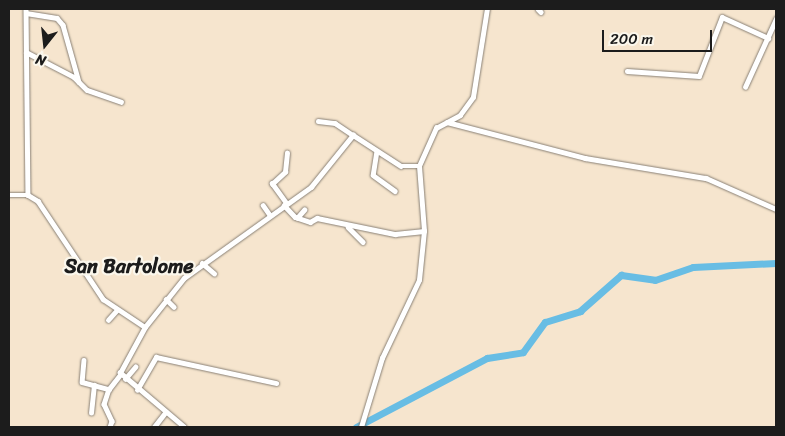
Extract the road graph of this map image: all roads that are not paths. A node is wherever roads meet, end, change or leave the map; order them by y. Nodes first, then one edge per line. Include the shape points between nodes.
1 (487, 9) edge
2 (26, 11) edge
3 (776, 19) edge
4 (768, 38) junction
5 (26, 52) junction
6 (627, 71) dead end
7 (79, 83) junction
8 (745, 87) dead end
9 (121, 102) dead end
10 (318, 121) dead end
11 (447, 122) junction
12 (353, 135) junction
13 (377, 151) junction
14 (287, 153) dead end
15 (418, 166) junction
16 (395, 190) dead end
17 (9, 195) edge
18 (28, 195) junction
19 (285, 204) junction
20 (263, 205) dead end
21 (776, 209) edge
22 (304, 210) dead end
23 (270, 215) junction
24 (297, 218) junction
25 (347, 226) junction
26 (424, 231) junction
27 (226, 238) dead end
28 (363, 242) dead end
29 (230, 243) junction
30 (202, 263) junction
31 (214, 273) dead end
32 (166, 299) junction
33 (174, 306) dead end
34 (117, 310) junction
35 (108, 320) dead end
36 (144, 328) junction
37 (84, 360) dead end
38 (135, 367) dead end
39 (120, 375) junction
40 (125, 379) junction
41 (276, 384) dead end
42 (94, 385) junction
43 (109, 389) junction
44 (138, 390) junction
45 (165, 413) junction
46 (91, 414) dead end
47 (110, 427) edge
48 (154, 427) edge
49 (184, 427) edge
50 (361, 427) edge

1 - 11 street via 473,97 460,115
2 - 5 street
2 - 7 street via 56,18 63,25
3 - 4 street
4 - 6 street via 722,17 699,76
4 - 8 street
5 - 7 street
5 - 18 street
7 - 9 street
10 - 12 street via 335,123
11 - 15 street via 436,128
11 - 21 street via 586,158 706,178
12 - 13 street
12 - 19 street via 311,187
13 - 15 street via 401,166
13 - 16 street via 373,175
14 - 19 street via 285,172 272,184
15 - 26 street
17 - 18 street
18 - 34 street via 38,201 98,292
19 - 23 street
19 - 24 street
20 - 23 street
22 - 24 street
23 - 29 street
24 - 25 street
25 - 26 street via 358,224 395,234
25 - 28 street
26 - 50 street via 419,280 382,358
27 - 29 street
29 - 30 street
30 - 31 street
30 - 32 street
32 - 33 street
32 - 36 street
34 - 35 street
34 - 36 street
36 - 39 street
37 - 42 street via 81,380
38 - 40 street
39 - 40 street
39 - 43 street
40 - 44 street
41 - 44 street via 155,358
42 - 43 street
42 - 46 street
43 - 47 street via 104,404 112,421
44 - 45 street
45 - 48 street
45 - 49 street

